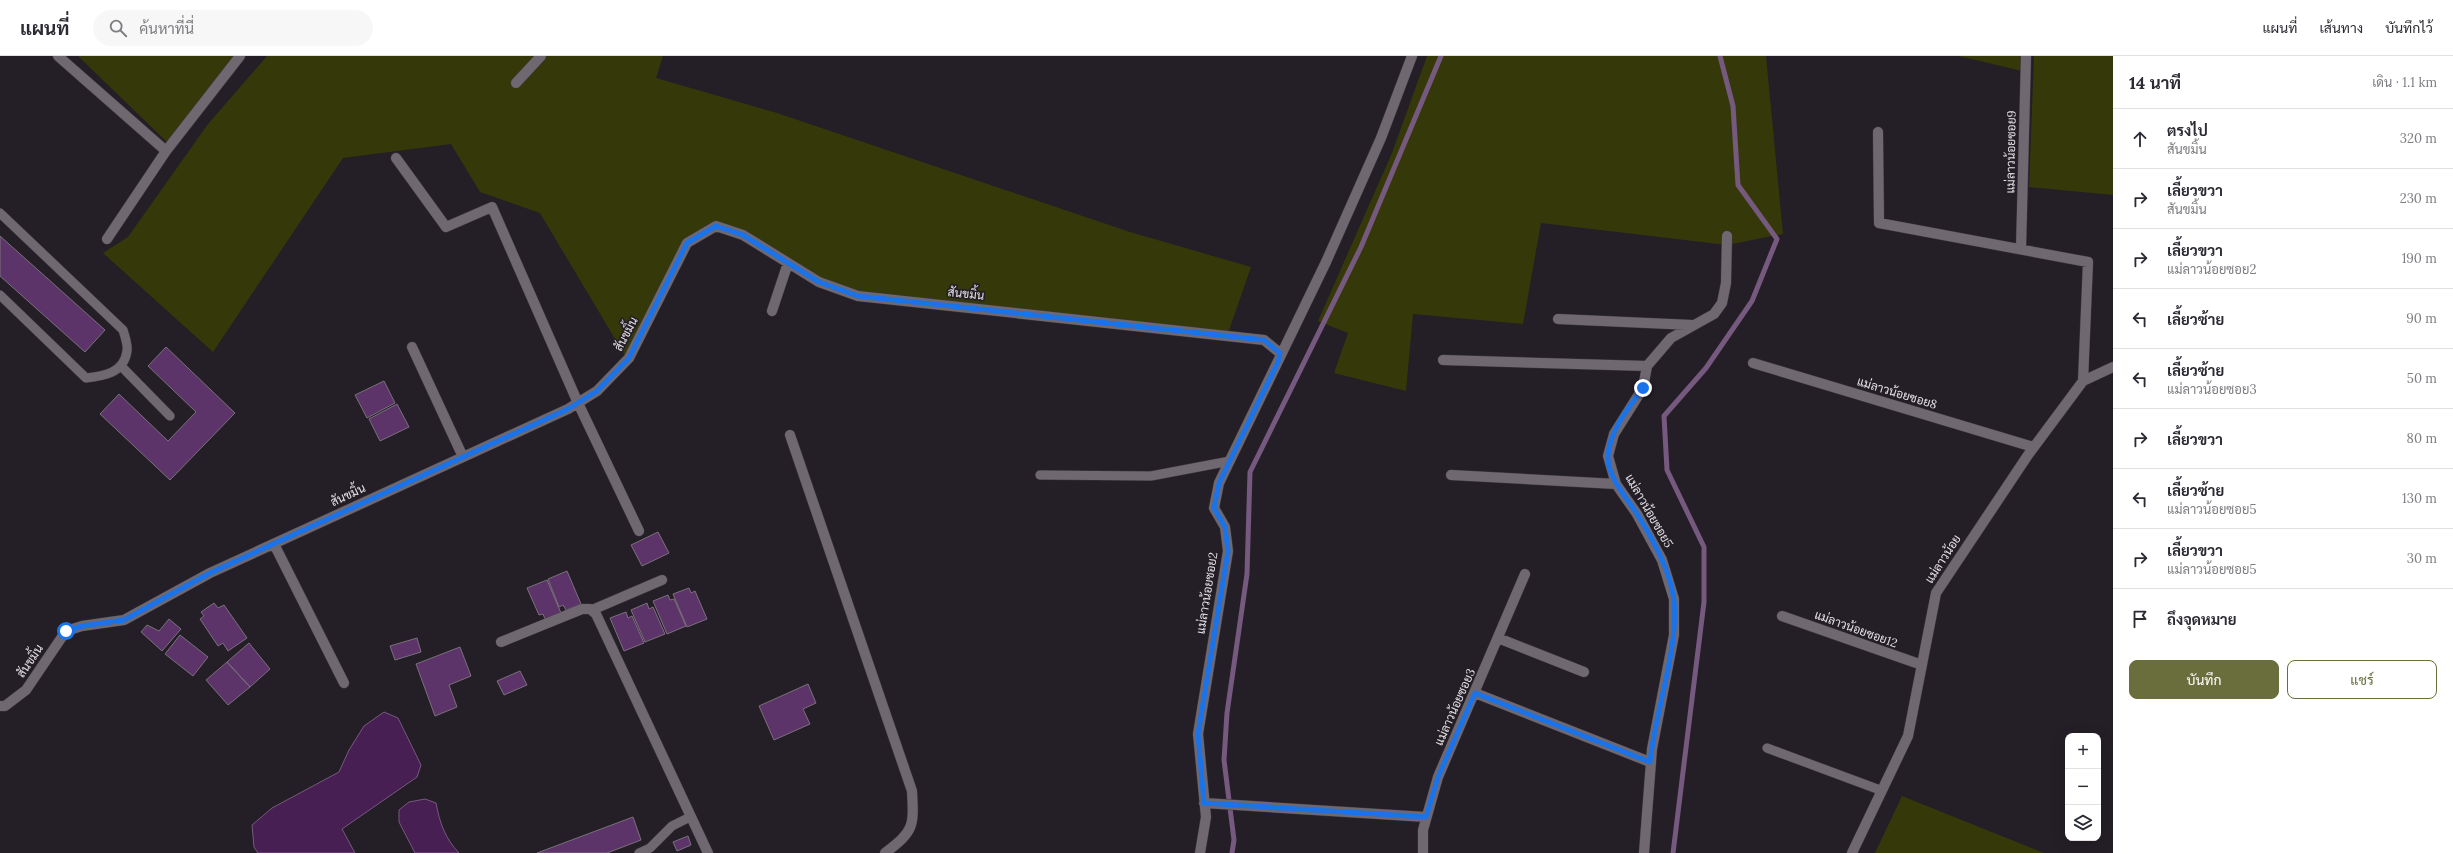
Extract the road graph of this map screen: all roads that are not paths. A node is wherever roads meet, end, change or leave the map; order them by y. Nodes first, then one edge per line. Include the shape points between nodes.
1 (58, 56) edge
2 (240, 56) edge
3 (541, 56) edge
4 (1412, 56) edge
5 (2026, 56) edge
6 (516, 83) dead end
7 (1878, 132) dead end
8 (166, 151) junction
9 (396, 158) dead end
10 (0, 213) edge
11 (1727, 236) dead end
12 (107, 239) dead end
13 (2021, 248) junction
14 (788, 263) junction
15 (0, 295) edge
16 (772, 311) dead end
17 (1558, 318) dead end
18 (1696, 325) junction
19 (412, 347) dead end
20 (1280, 353) junction
21 (1443, 360) dead end
22 (1753, 363) dead end
23 (120, 366) junction
24 (1646, 366) junction
25 (2113, 367) edge
26 (2083, 381) junction
27 (578, 403) junction
28 (170, 416) dead end
29 (790, 435) dead end
30 (2033, 447) junction
31 (463, 457) junction
32 (1230, 461) junction
33 (1040, 476) dead end
34 (1452, 476) dead end
35 (1616, 484) junction
36 (639, 531) dead end
37 (274, 544) junction
38 (1525, 574) dead end
39 (662, 580) dead end
40 (592, 610) junction
41 (1782, 616) dead end
42 (1498, 638) junction
43 (501, 642) dead end
44 (1922, 665) junction
45 (1584, 672) dead end
46 (344, 683) dead end
47 (1475, 693) junction
48 (0, 706) edge
49 (1767, 748) dead end
50 (1650, 762) junction
51 (1880, 790) junction
52 (1204, 803) junction
53 (690, 817) junction
54 (1426, 817) junction
55 (639, 853) edge
56 (708, 853) edge
57 (884, 853) edge
58 (1200, 853) edge
59 (1423, 853) edge
60 (1644, 853) edge
61 (1852, 853) edge

1 - 8 street
2 - 8 street
3 - 6 street
4 - 20 street, แม่ลาวน้อยซอย2 via 1381,138 1326,262
5 - 13 street, แม่ลาวน้อยซอย9
7 - 13 street via 1879,223
8 - 12 street
9 - 27 street via 446,227 492,207
10 - 23 lane via 123,330 128,351
11 - 18 street via 1726,283 1722,303 1714,314
13 - 26 street via 2088,262
14 - 16 street
14 - 20 street, สันขมิ้น via 819,282 858,296 1264,340
14 - 27 street, สันขมิ้น via 743,235 716,226 687,243 629,358 597,391
15 - 23 lane via 86,378 113,373
17 - 18 street
18 - 24 street via 1680,331 1671,338
19 - 31 street
20 - 32 street, แม่ลาวน้อยซอย2
21 - 24 street
22 - 30 street, แม่ลาวน้อยซอย8
23 - 28 lane
24 - 35 street, แม่ลาวน้อยซอย5 via 1643,388 1614,434 1608,456
25 - 26 street, แม่ลาวน้อย
26 - 30 street, แม่ลาวน้อย
27 - 31 street, สันขมิ้น
27 - 36 street
29 - 57 street via 912,791 914,816 907,836
30 - 44 street, แม่ลาวน้อย via 1936,593
31 - 37 street, สันขมิ้น
32 - 33 lane via 1151,476
32 - 52 street, แม่ลาวน้อยซอย2 via 1219,483 1214,508 1225,527 1228,551 1198,734
34 - 35 street
35 - 50 street, แม่ลาวน้อยซอย5 via 1637,514 1662,560 1674,600 1674,635
37 - 46 street
37 - 48 street, สันขมิ้น via 210,573 124,620 66,631 26,690 5,706
38 - 42 street, แม่ลาวน้อยซอย3
39 - 40 street
40 - 43 street via 582,609
40 - 53 street
41 - 44 street, แม่ลาวน้อยซอย12
42 - 45 street
42 - 47 street, แม่ลาวน้อยซอย3
44 - 51 street, แม่ลาวน้อย via 1908,736
47 - 50 street
47 - 54 street, แม่ลาวน้อยซอย3 via 1438,777
49 - 51 lane
50 - 60 street, แม่ลาวน้อยซอย5
51 - 61 street, แม่ลาวน้อย
52 - 54 street
52 - 58 street, แม่ลาวน้อยซอย2 via 1206,817
53 - 55 lane via 672,826 650,848
53 - 56 street
54 - 59 street, แม่ลาวน้อยซอย3

